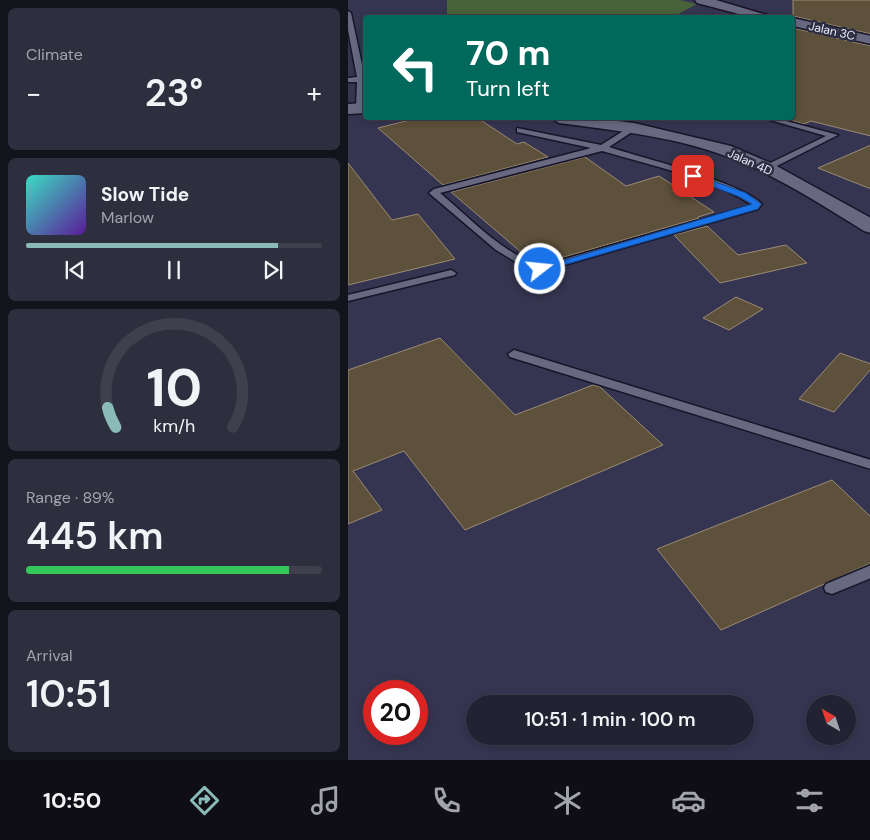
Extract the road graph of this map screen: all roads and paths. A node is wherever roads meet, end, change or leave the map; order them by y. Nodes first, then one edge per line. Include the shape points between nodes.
1 (701, 0) edge
2 (348, 13) edge
3 (743, 15) edge
4 (795, 22) edge
5 (870, 40) edge
6 (361, 79) junction
7 (348, 80) edge
8 (358, 108) edge
9 (574, 120) edge
10 (775, 120) edge
11 (634, 128) junction
12 (520, 130) dead end
13 (602, 148) junction
14 (767, 168) junction
15 (870, 227) edge
16 (451, 273) dead end
17 (348, 298) edge
18 (514, 354) dead end
19 (870, 465) edge
20 (870, 571) edge
21 (832, 588) dead end

1 - 3 street
2 - 6 lane
4 - 5 street, Jalan 3C
6 - 7 lane
6 - 8 lane
9 - 11 street, Jalan 4D
10 - 14 lane via 834,135
11 - 13 lane
11 - 14 street, Jalan 4D via 725,150
12 - 13 lane
13 - 13 lane via 711,182 757,204 540,269 513,257 434,194 437,190
14 - 15 street, Jalan 4D
16 - 17 lane
18 - 19 lane
20 - 21 lane

